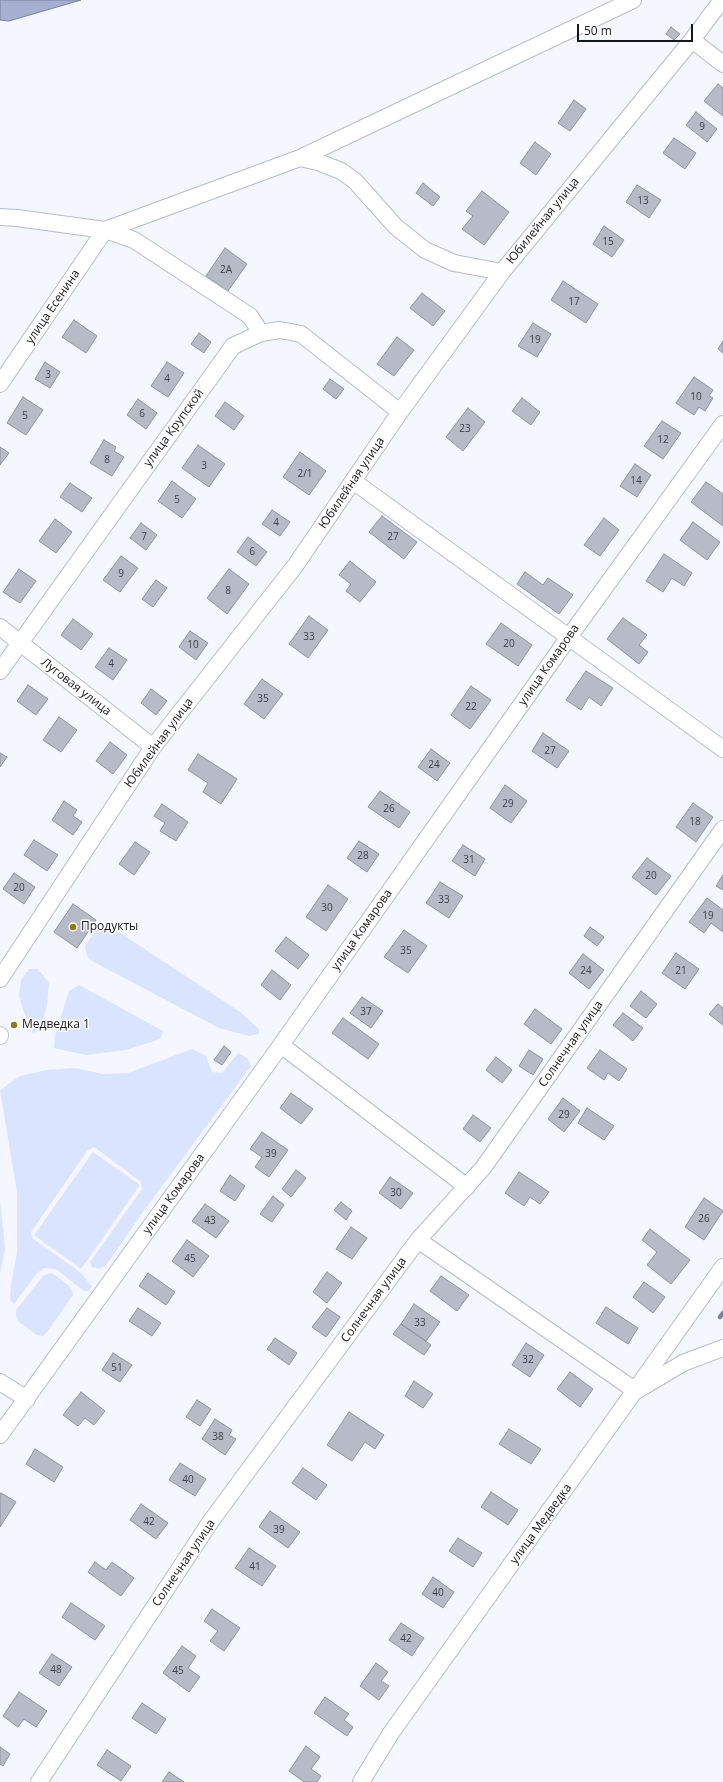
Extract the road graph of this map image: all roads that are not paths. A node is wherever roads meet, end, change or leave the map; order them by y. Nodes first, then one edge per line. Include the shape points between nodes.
1 (634, 0) edge
2 (722, 0) edge
3 (692, 40) junction
4 (723, 64) edge
5 (300, 158) junction
6 (0, 217) edge
7 (105, 230) junction
8 (502, 272) junction
9 (261, 332) junction
10 (0, 384) edge
11 (400, 412) junction
12 (723, 424) edge
13 (353, 481) junction
14 (0, 627) edge
15 (569, 637) junction
16 (20, 642) junction
17 (0, 671) edge
18 (153, 747) junction
19 (723, 749) edge
20 (723, 829) edge
21 (0, 979) edge
22 (281, 1045) junction
23 (467, 1187) junction
24 (418, 1240) junction
25 (723, 1266) edge
26 (723, 1348) edge
27 (0, 1382) edge
28 (636, 1391) junction
29 (27, 1399) junction
30 (0, 1435) edge
31 (39, 1782) edge
32 (361, 1782) edge

1 - 5 street
2 - 3 street, Юбилейная улица
3 - 4 street
3 - 8 street, Юбилейная улица
5 - 7 street
5 - 8 street via 341,171 355,181 396,227 425,250 454,263
6 - 7 street
7 - 9 street via 134,240 250,316
7 - 10 street, улица Есенина
8 - 11 street, Юбилейная улица
9 - 11 street, улица Крупской via 280,330 300,334
9 - 16 street, улица Крупской via 233,346
11 - 13 street, Юбилейная улица
12 - 15 street, улица Комарова
13 - 15 street
13 - 18 street, Юбилейная улица via 295,566
14 - 16 street, Луговая улица
15 - 19 street
15 - 22 street, улица Комарова
16 - 17 street, улица Крупской
16 - 18 street, Луговая улица
18 - 21 street, Юбилейная улица
20 - 23 street, Солнечная улица
22 - 23 street
22 - 29 street, улица Комарова
23 - 24 street, Солнечная улица
24 - 28 street
24 - 31 street, Солнечная улица via 211,1521
25 - 28 street, улица Медведка
26 - 28 street via 683,1363
27 - 29 street
28 - 32 street, улица Медведка via 391,1733
29 - 30 street, улица Комарова

